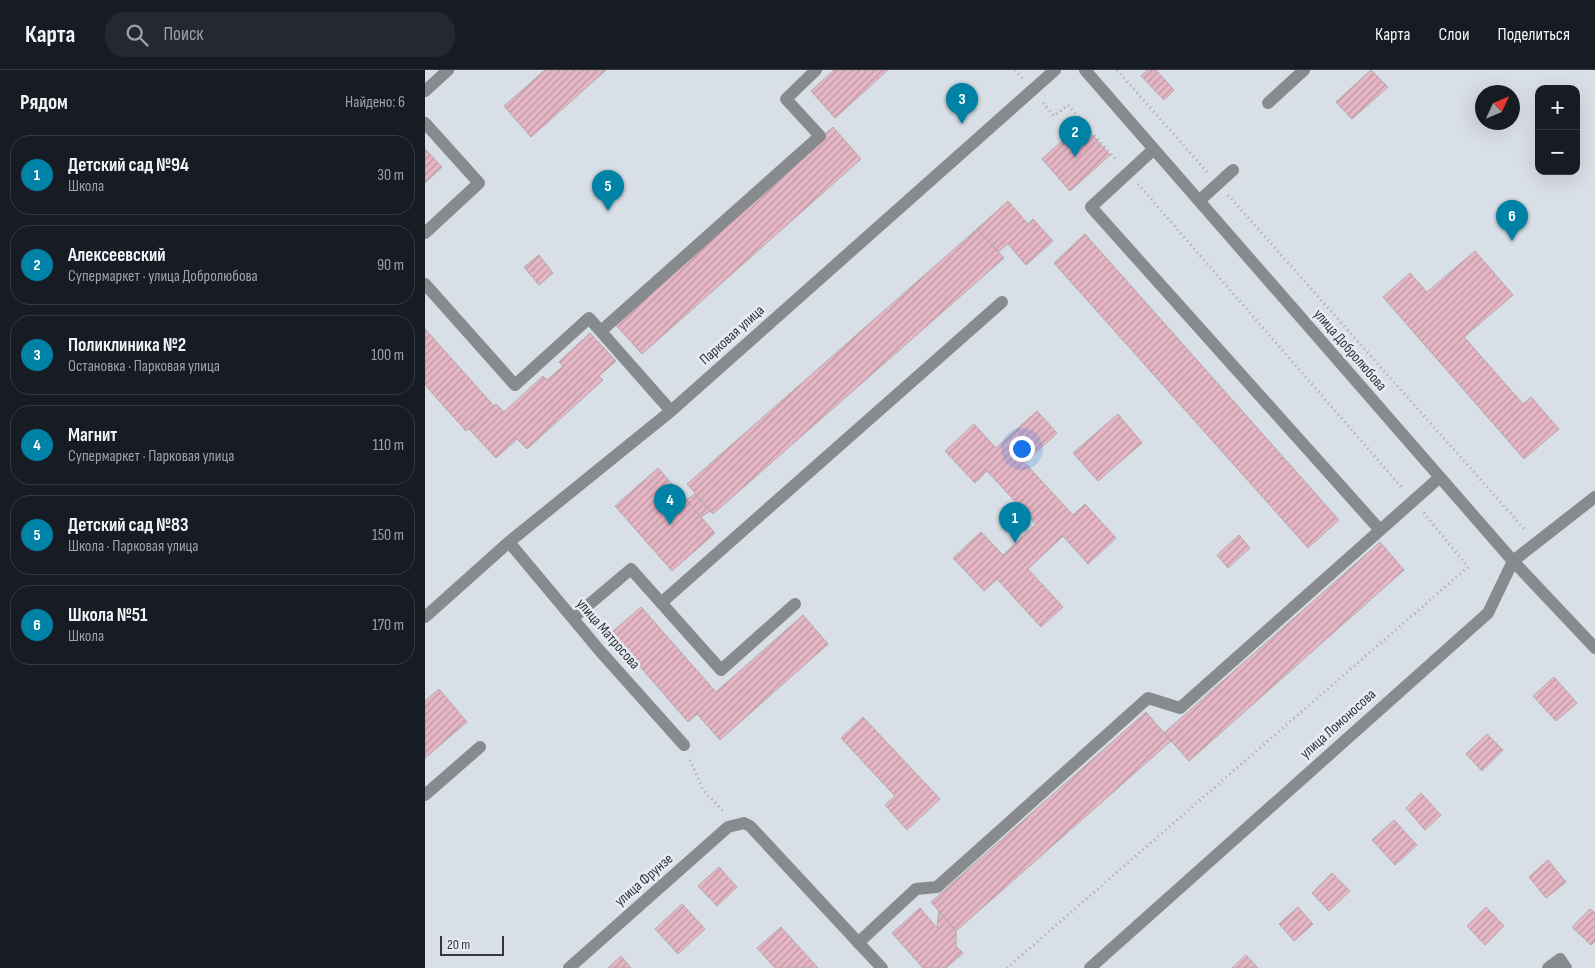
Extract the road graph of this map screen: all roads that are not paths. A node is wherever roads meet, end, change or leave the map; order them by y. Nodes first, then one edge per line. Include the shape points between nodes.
1 (448, 70) edge
2 (816, 70) edge
3 (1055, 70) edge
4 (1085, 70) edge
5 (1304, 70) edge
6 (425, 91) edge
7 (1268, 103) dead end
8 (425, 123) edge
9 (1154, 149) junction
10 (1233, 170) dead end
11 (1199, 201) junction
12 (425, 233) edge
13 (425, 284) edge
14 (1002, 302) dead end
15 (601, 331) junction
16 (671, 411) junction
17 (1440, 477) junction
18 (1595, 497) edge
19 (1380, 530) junction
20 (509, 542) junction
21 (1513, 561) junction
22 (661, 603) junction
23 (795, 604) dead end
24 (425, 617) edge
25 (573, 618) junction
26 (1595, 648) edge
27 (684, 745) road end
28 (480, 747) dead end
29 (425, 795) edge
30 (858, 943) junction
31 (569, 968) edge
32 (882, 968) edge
33 (1090, 968) edge
34 (1548, 968) edge
35 (1566, 968) edge

1 - 6 street
2 - 15 street via 787,99 820,136
3 - 16 street, Парковая улица
4 - 9 street, улица Добролюбова
5 - 7 street
8 - 12 street via 479,183
9 - 11 street, улица Добролюбова
9 - 19 street via 1091,206
10 - 11 street
11 - 17 street, улица Добролюбова
13 - 15 street via 515,385 589,318
14 - 22 street
15 - 16 street
16 - 20 street, Парковая улица
17 - 19 street
17 - 21 street, улица Добролюбова
18 - 21 street, улица Ломоносова
19 - 30 street via 1180,708 1148,698 937,887 915,889
20 - 24 street, Парковая улица
20 - 25 street, улица Матросова
21 - 26 street, улица Добролюбова
21 - 33 street, улица Ломоносова via 1488,613
22 - 23 street via 721,670
22 - 25 street via 631,569
25 - 27 street, улица Матросова
28 - 29 street
30 - 31 street, улица Фрунзе via 750,826 739,823 728,827
30 - 32 street
34 - 35 street via 1560,959

